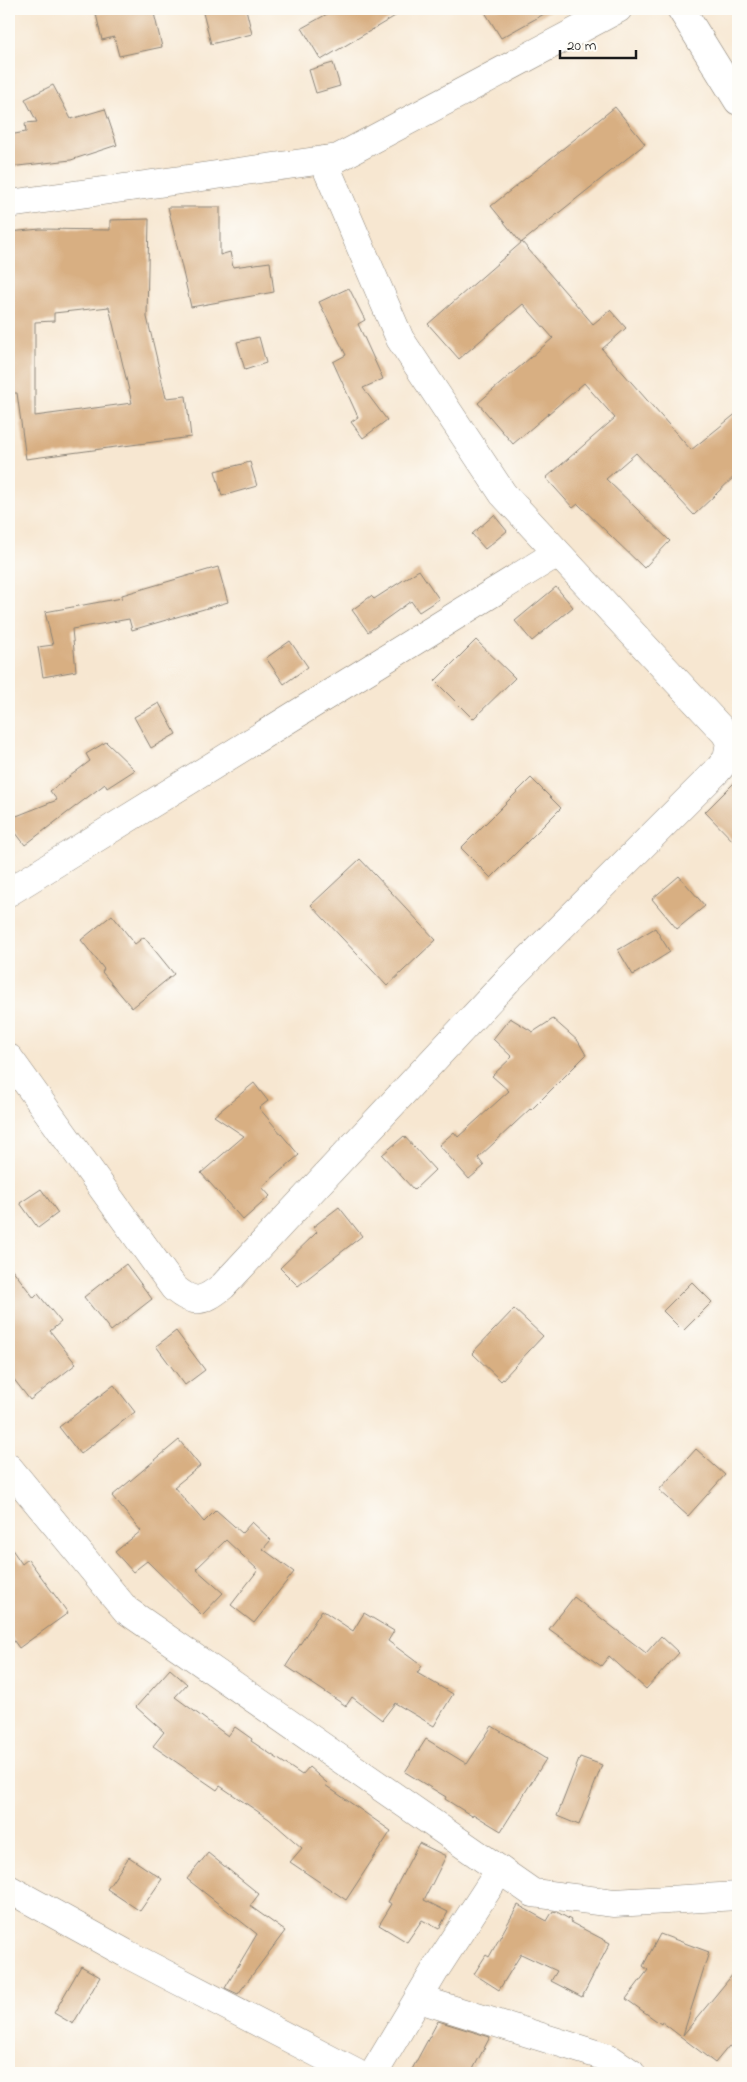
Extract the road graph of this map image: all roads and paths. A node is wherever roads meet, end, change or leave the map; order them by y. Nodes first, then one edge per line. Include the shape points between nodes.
1 (618, 9) edge
2 (681, 9) edge
3 (738, 101) edge
4 (323, 160) junction
5 (9, 204) edge
6 (557, 553) junction
7 (9, 892) edge
8 (9, 1058) edge
9 (9, 1468) edge
10 (500, 1870) junction
11 (9, 1889) edge
12 (738, 1896) edge
13 (419, 1999) junction
14 (356, 2073) edge
15 (374, 2073) edge
16 (631, 2073) edge

1 - 4 street via 338,158
2 - 3 street
4 - 5 street
4 - 6 street via 400,339 502,494
6 - 7 street
6 - 8 street via 725,733 730,742 727,758 507,981 223,1286 211,1296 197,1300 186,1298 174,1288
9 - 10 street via 126,1610
10 - 12 street via 533,1893 614,1903
10 - 13 street
11 - 14 street
13 - 15 street
13 - 16 street via 609,2058

